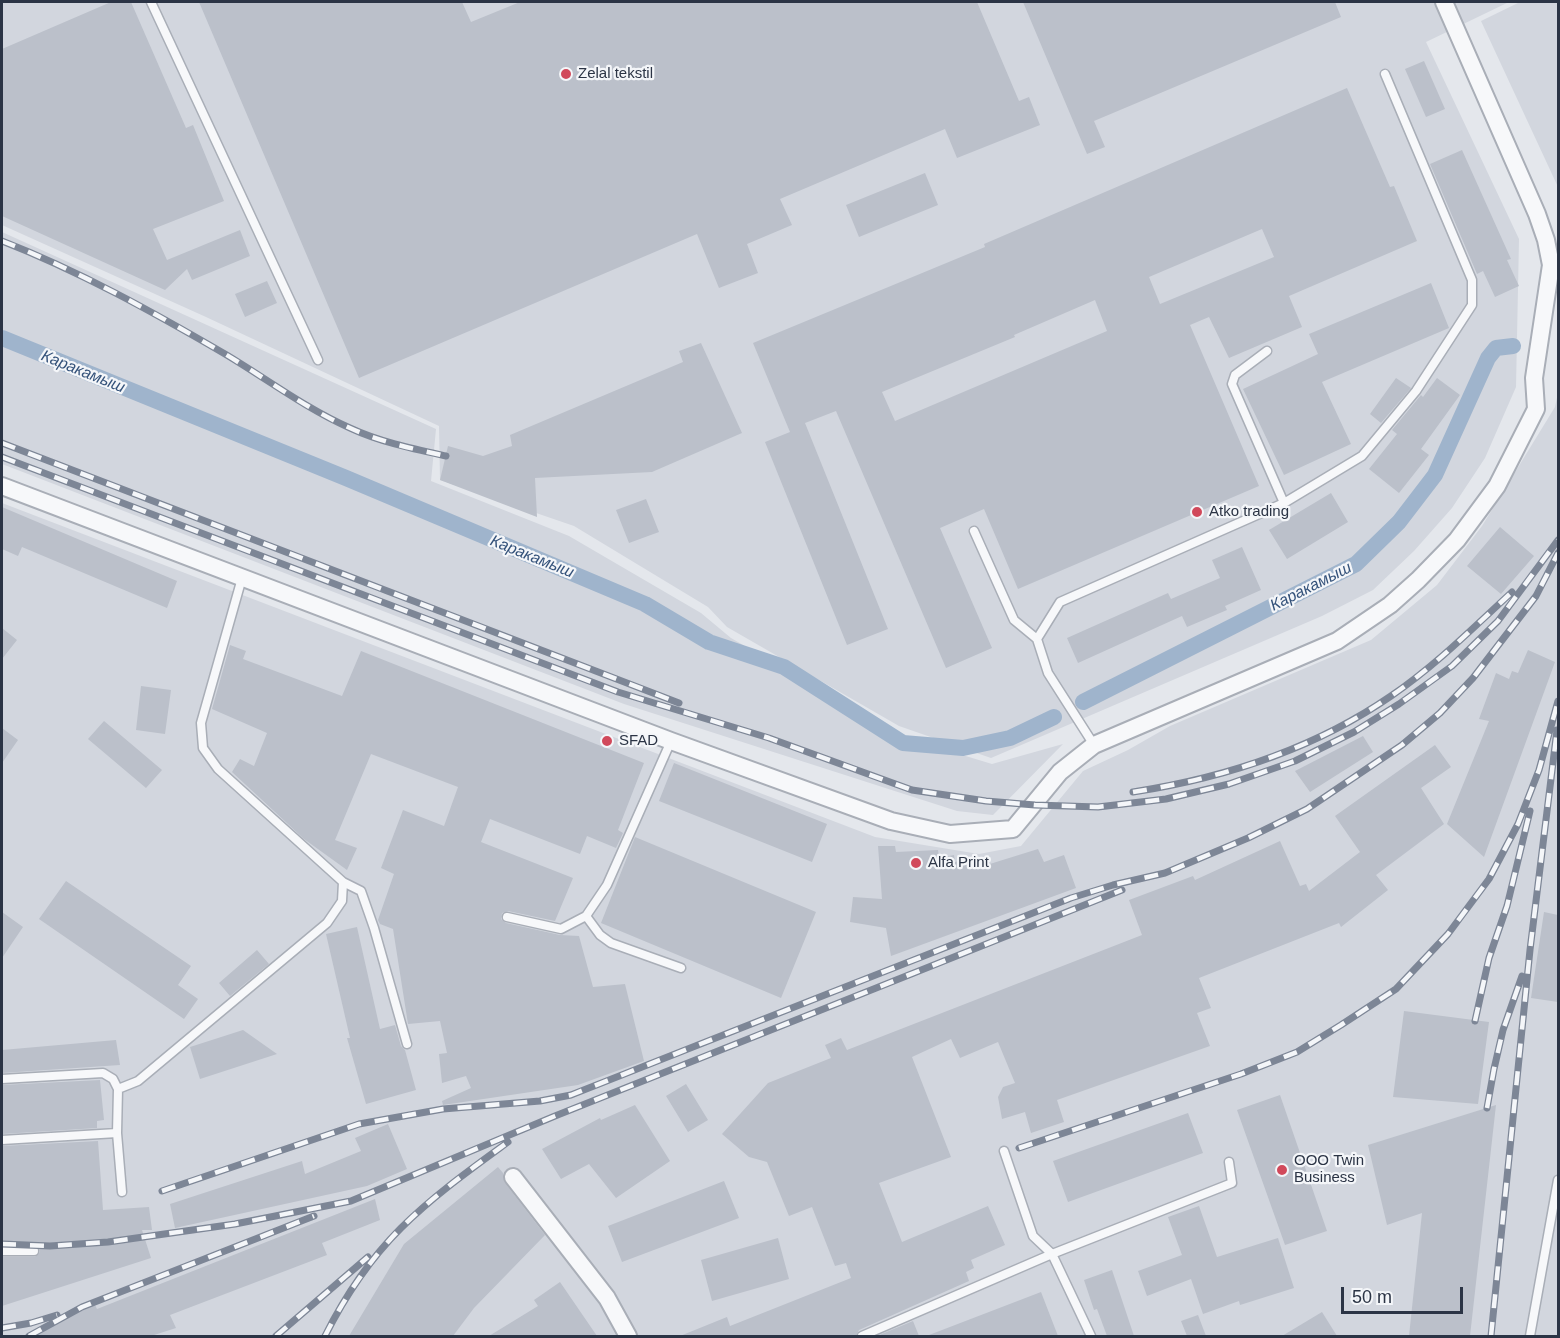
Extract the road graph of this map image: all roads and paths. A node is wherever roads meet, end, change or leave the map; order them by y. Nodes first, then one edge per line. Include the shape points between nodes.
1 (150, 2) edge
2 (1443, 2) edge
3 (1385, 74) dead end
4 (1267, 351) dead end
5 (318, 360) dead end
6 (2, 486) edge
7 (1284, 503) junction
8 (974, 531) dead end
9 (242, 578) junction
10 (1037, 639) junction
11 (671, 741) junction
12 (1094, 745) junction
13 (343, 882) junction
14 (507, 916) dead end
15 (586, 916) junction
16 (681, 968) dead end
17 (407, 1044) dead end
18 (2, 1079) edge
19 (118, 1089) junction
20 (117, 1132) junction
21 (2, 1140) edge
22 (1004, 1151) dead end
23 (1229, 1162) dead end
24 (513, 1177) dead end
25 (1558, 1180) edge
26 (122, 1192) dead end
27 (2, 1251) edge
28 (34, 1251) dead end
29 (1052, 1254) junction
30 (628, 1336) edge
31 (861, 1336) edge
32 (1091, 1336) edge
33 (1530, 1336) edge

1 - 5 lane
2 - 12 street via 1546,240 1551,265 1534,378 1536,409 1497,486 1457,540 1390,605 1336,641
3 - 7 lane via 1472,280 1472,305 1416,391 1362,456
4 - 7 lane via 1235,375 1232,384
6 - 9 street
7 - 10 lane via 1060,602
8 - 10 lane via 1014,620
9 - 11 street
9 - 13 lane via 201,723 203,748 218,769
10 - 12 lane via 1048,673
11 - 12 street via 891,821 950,834 1013,830 1060,772
11 - 15 lane via 607,885
13 - 17 lane via 361,891
13 - 19 lane via 342,901 327,923 138,1081
14 - 15 lane via 561,929
15 - 16 lane via 611,943
18 - 19 lane via 104,1073
19 - 20 lane
20 - 21 lane
20 - 26 lane
22 - 29 lane via 1033,1236
23 - 29 lane via 1232,1184
24 - 30 street via 607,1298
25 - 33 lane
27 - 28 lane
29 - 31 lane
29 - 32 lane

